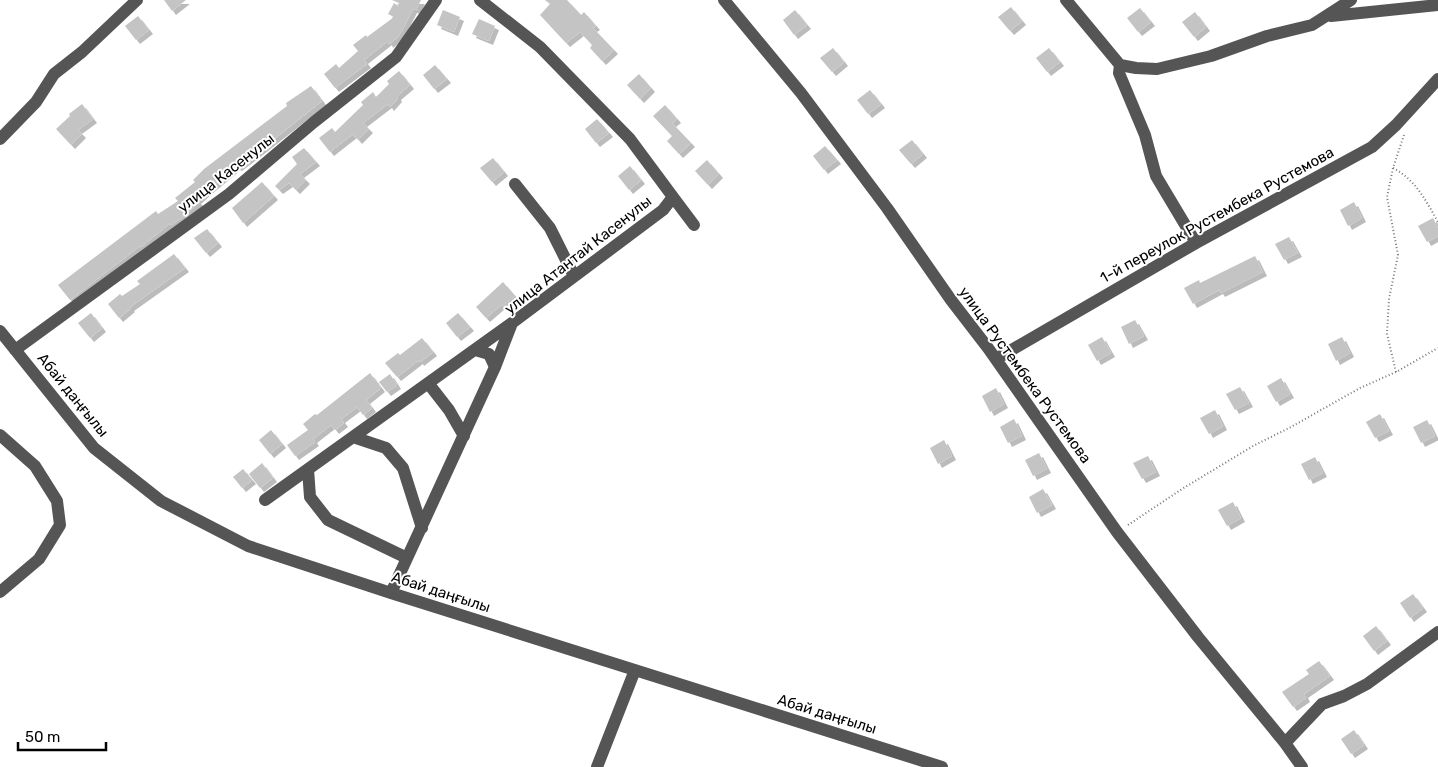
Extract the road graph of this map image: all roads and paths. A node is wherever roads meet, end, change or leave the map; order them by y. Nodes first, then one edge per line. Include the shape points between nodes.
1 (137, 0) edge
2 (436, 0) edge
3 (480, 0) edge
4 (724, 0) edge
5 (1066, 0) edge
6 (1351, 0) edge
7 (1438, 5) edge
8 (1328, 15) junction
9 (1120, 64) junction
10 (1438, 79) edge
11 (1406, 130) dead end
12 (0, 139) edge
13 (1393, 168) junction
14 (515, 184) dead end
15 (673, 197) junction
16 (1438, 222) edge
17 (694, 225) dead end
18 (1196, 243) junction
19 (574, 276) junction
20 (512, 323) junction
21 (1, 335) edge
22 (1438, 348) edge
23 (15, 350) junction
24 (475, 350) junction
25 (996, 359) junction
26 (495, 367) junction
27 (1396, 372) junction
28 (428, 383) junction
29 (0, 435) edge
30 (464, 436) junction
31 (353, 437) junction
32 (308, 470) junction
33 (265, 500) dead end
34 (422, 528) junction
35 (1117, 532) junction
36 (408, 558) junction
37 (0, 592) edge
38 (391, 593) junction
39 (1438, 632) edge
40 (635, 670) junction
41 (1285, 743) junction
42 (597, 767) edge
43 (942, 767) edge
44 (1302, 767) edge

1 - 12 street via 54,74 36,102
2 - 23 street, улица Касенулы via 396,57 229,194
3 - 15 street, улица Атантай Касенулы via 554,61 630,139
4 - 25 street, улица Рустембека Рустемова via 801,93
5 - 9 street
6 - 8 street
7 - 8 street
8 - 9 street via 1312,25 1157,69
9 - 18 street via 1120,73 1145,135 1156,176
10 - 18 street, 1-й переулок Рустембека Рустемова via 1372,147
11 - 13 path
13 - 16 path via 1404,174 1422,193
13 - 27 path via 1387,197 1398,255 1388,299 1387,334
14 - 19 street via 550,228
15 - 17 street
15 - 19 street, улица Атантай Касенулы via 663,210
18 - 25 street, 1-й переулок Рустембека Рустемова
19 - 20 street, улица Атантай Касенулы
20 - 24 street
20 - 26 street, улица Атантай Касенулы
21 - 23 street, Абай даңғылы
22 - 27 path
23 - 38 street, Абай даңғылы via 94,448 161,501 248,546
24 - 26 street via 488,354
24 - 28 street
25 - 35 street, улица Рустембека Рустемова
26 - 30 street, улица Атантай Касенулы
27 - 35 path via 1253,446
28 - 30 street
28 - 31 street
29 - 37 street via 34,466 56,501 60,525 39,559
30 - 34 street, улица Атантай Касенулы
31 - 32 street
31 - 34 street via 386,448 403,468
32 - 33 street
32 - 36 street via 310,497 328,520
34 - 36 street, улица Атантай Касенулы
35 - 41 street, улица Рустембека Рустемова
36 - 38 street, улица Атантай Касенулы
38 - 40 street, Абай даңғылы
39 - 41 street via 1367,684 1322,704
40 - 42 street
40 - 43 street, Абай даңғылы
41 - 44 street, улица Рустембека Рустемова

